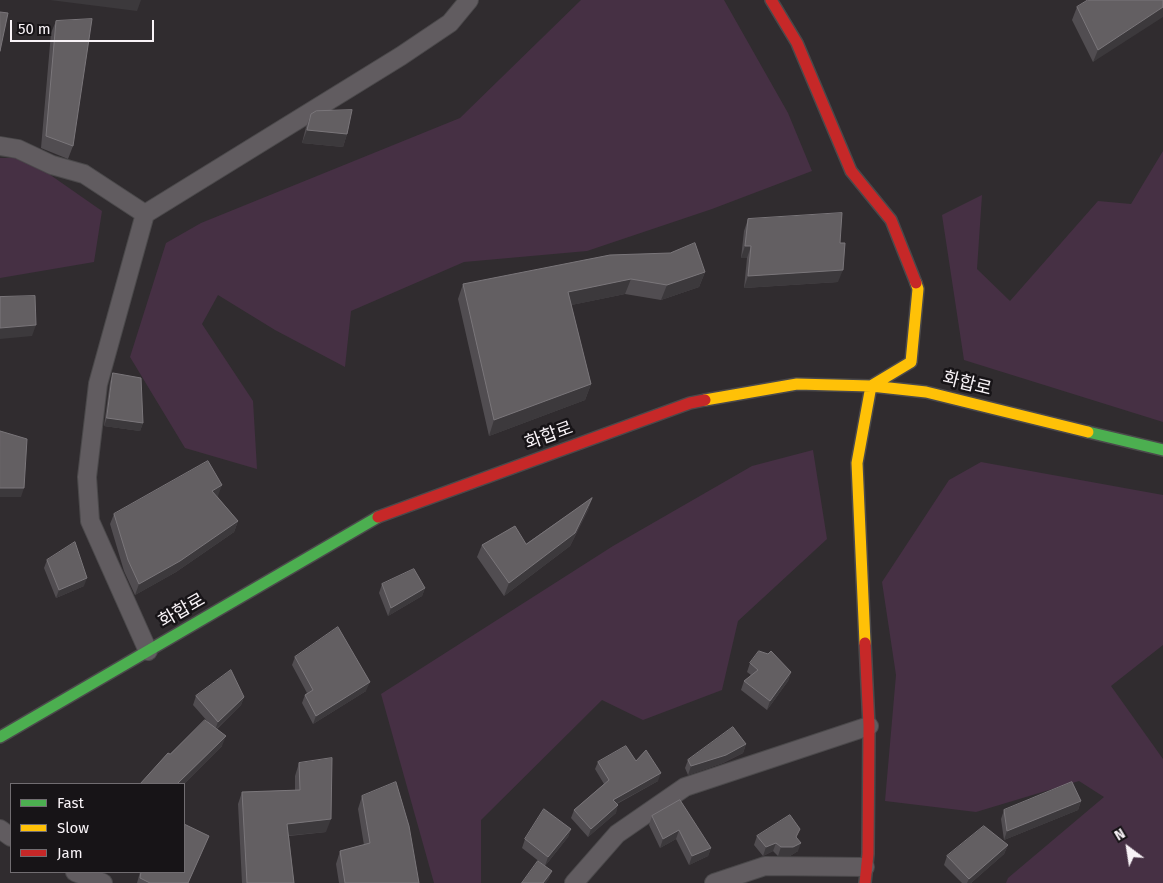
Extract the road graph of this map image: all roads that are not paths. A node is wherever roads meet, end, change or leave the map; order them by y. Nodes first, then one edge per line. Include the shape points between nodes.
1 (469, 0) edge
2 (771, 0) edge
3 (0, 146) edge
4 (145, 214) junction
5 (870, 386) junction
6 (1163, 450) edge
7 (148, 651) junction
8 (869, 726) junction
9 (0, 737) edge
10 (78, 873) edge
11 (865, 875) edge
12 (103, 883) edge
13 (574, 883) edge
14 (714, 883) edge

1 - 4 street via 450,23
2 - 5 main road via 797,43 851,171 891,220 918,289 911,362
3 - 4 street via 18,149 52,165 84,174
4 - 7 street via 98,384 87,477 90,521
5 - 6 main road, 화합로 via 926,392
5 - 7 main road, 화합로 via 797,384 690,403 377,517
5 - 8 main road via 858,463
7 - 9 main road, 화합로
8 - 11 main road
8 - 13 street via 685,787 618,834
10 - 12 street
11 - 14 street via 765,866

